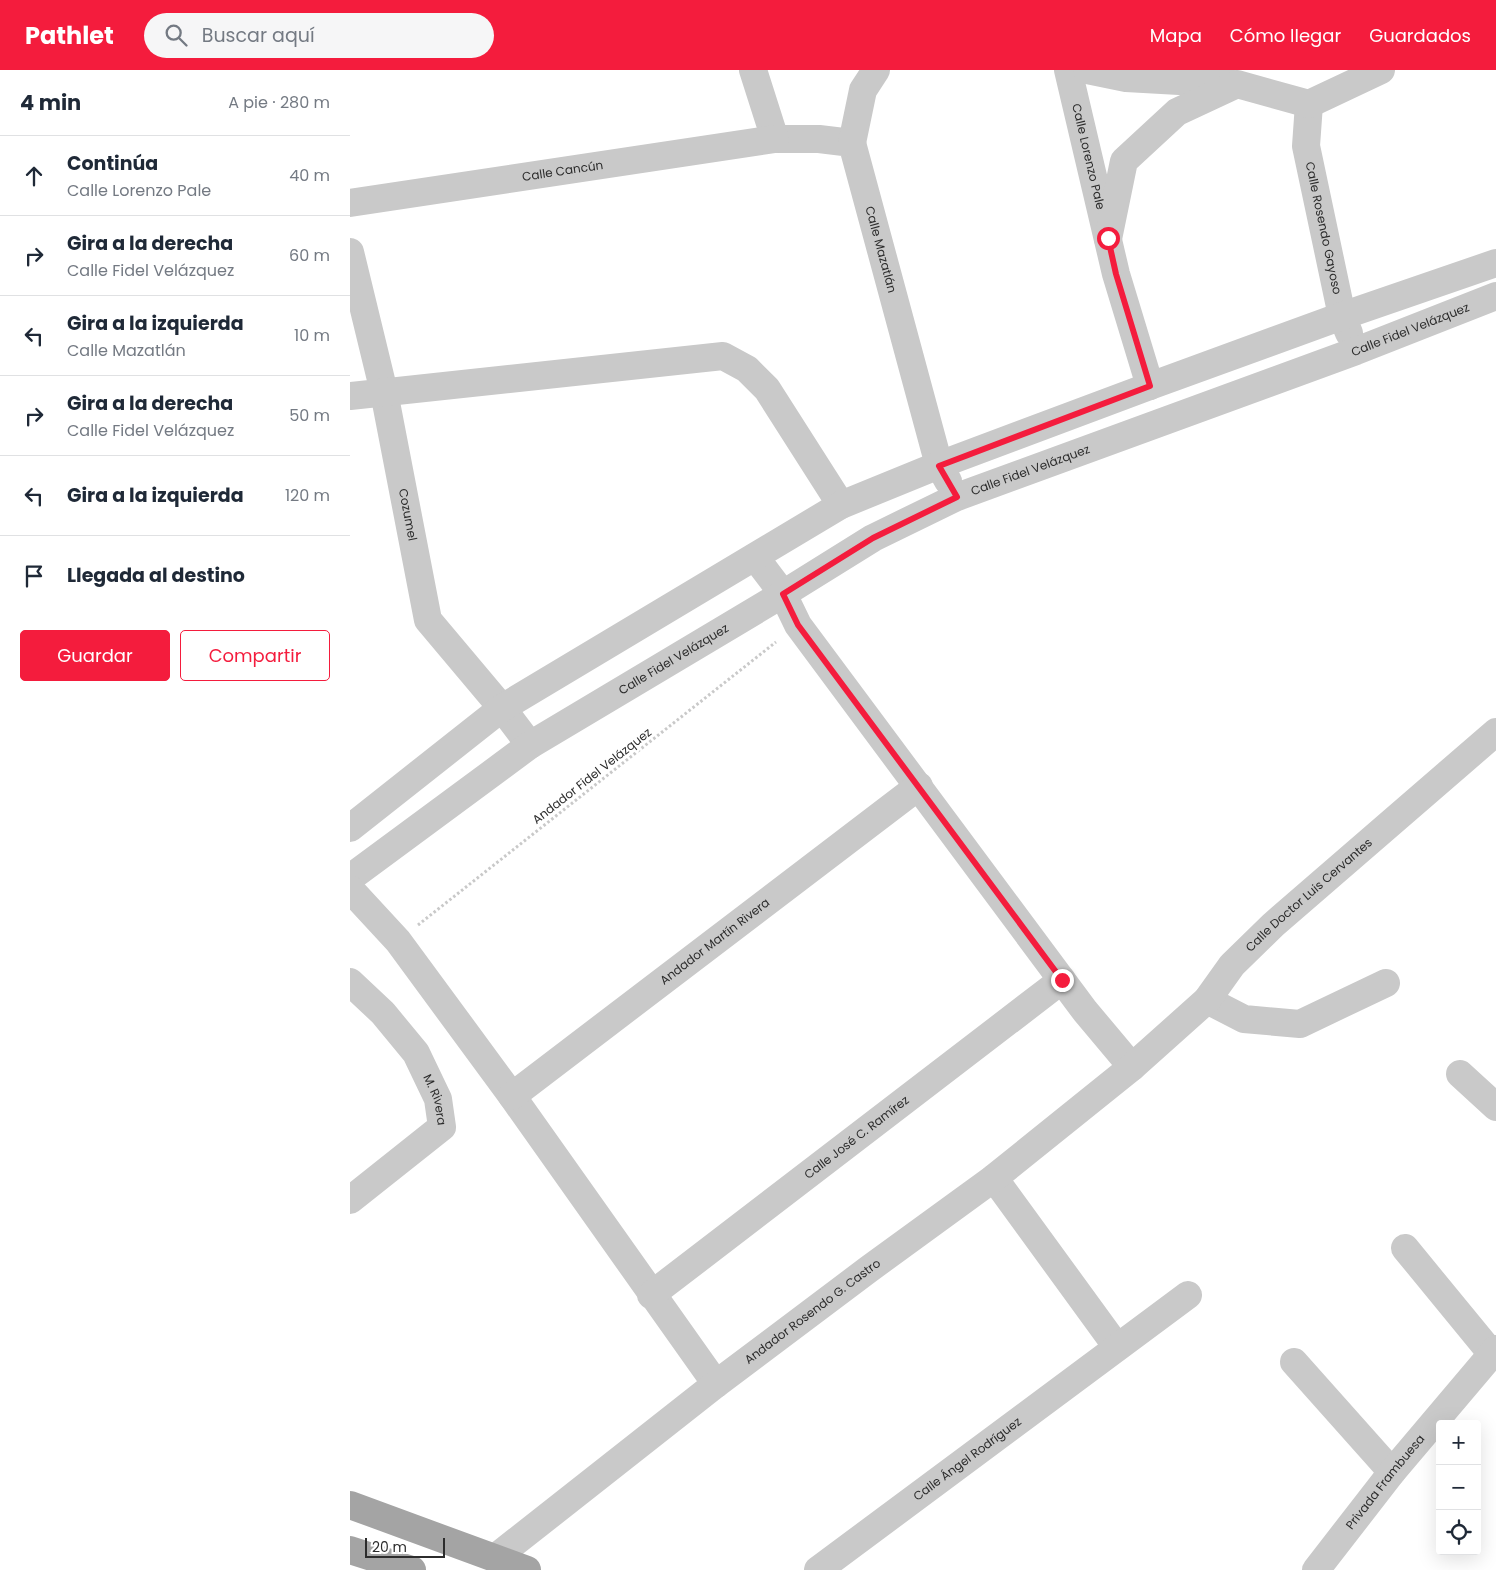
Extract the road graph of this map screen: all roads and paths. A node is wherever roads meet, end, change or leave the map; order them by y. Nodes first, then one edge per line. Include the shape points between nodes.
1 (752, 70) edge
2 (876, 70) edge
3 (1068, 70) edge
4 (1086, 70) edge
5 (1381, 70) edge
6 (1237, 84) junction
7 (1309, 104) junction
8 (775, 139) junction
9 (852, 143) junction
10 (350, 202) edge
11 (1108, 238) junction
12 (350, 252) edge
13 (1496, 262) edge
14 (1496, 296) edge
15 (1342, 316) junction
16 (1356, 351) junction
17 (1150, 386) junction
18 (384, 392) junction
19 (350, 396) edge
20 (939, 466) junction
21 (957, 497) junction
22 (841, 505) junction
23 (755, 556) junction
24 (783, 594) junction
25 (798, 625) junction
26 (502, 708) junction
27 (1496, 732) edge
28 (530, 745) junction
29 (919, 786) junction
30 (350, 828) edge
31 (350, 878) edge
32 (350, 889) edge
33 (398, 941) junction
34 (1062, 980) junction
35 (350, 982) edge
36 (1386, 983) dead end
37 (1207, 1000) junction
38 (1132, 1067) junction
39 (1460, 1074) dead end
40 (512, 1096) junction
41 (1496, 1106) edge
42 (994, 1178) junction
43 (350, 1200) edge
44 (1405, 1248) dead end
45 (651, 1294) junction
46 (1188, 1295) dead end
47 (1117, 1347) junction
48 (1494, 1352) edge
49 (1294, 1362) dead end
50 (716, 1384) junction
51 (1392, 1472) junction
52 (350, 1506) edge
53 (350, 1550) edge
54 (495, 1558) junction
55 (412, 1570) edge
56 (527, 1570) edge
57 (818, 1570) edge
58 (1316, 1570) edge

1 - 8 street
2 - 9 street via 863,90
3 - 11 street, Calle Lorenzo Pale
4 - 6 street via 1126,78
5 - 7 street
6 - 7 street
6 - 11 street via 1177,112 1124,161
7 - 15 street, Calle Rosendo Gayoso via 1306,146
8 - 9 street
8 - 10 street, Calle Cancún
9 - 20 street, Calle Mazatlán
11 - 17 street, Calle Lorenzo Pale
12 - 18 street, Cozumel
13 - 15 street
14 - 16 street, Calle Fidel Velázquez
15 - 16 street, Calle Rosendo Gayoso
15 - 17 street
16 - 21 street, Calle Fidel Velázquez
17 - 20 street
18 - 19 street
18 - 22 street via 723,356 747,369 767,389
18 - 26 street, Cozumel via 428,620
20 - 21 street, Calle Mazatlán
20 - 22 street
21 - 24 street, Calle Fidel Velázquez via 873,538
22 - 23 street
23 - 24 street
23 - 26 street
24 - 25 street
24 - 28 street, Calle Fidel Velázquez
25 - 29 street
25 - 33 path, Andador Fidel Velázquez
26 - 28 street, Cozumel
26 - 30 street
27 - 37 street, Calle Doctor Luis Cervantes via 1273,925 1232,965
28 - 31 street, Calle Fidel Velázquez
29 - 34 street
29 - 40 street, Andador Martín Rivera
32 - 33 street
33 - 40 street
34 - 38 street
34 - 45 street, Calle José C. Ramírez
35 - 43 street, M. Rivera via 384,1013 416,1053 438,1099 442,1127
36 - 37 street via 1300,1024 1244,1019
37 - 38 street, Calle Doctor Luis Cervantes
38 - 42 street, Andador Rosendo G. Castro
39 - 41 street
40 - 45 street
42 - 47 street
42 - 50 street, Andador Rosendo G. Castro
44 - 48 street
45 - 50 street
46 - 47 street, Calle Ángel Rodríguez
47 - 57 street, Calle Ángel Rodríguez
48 - 51 street, Privada Frambuesa
49 - 51 street
50 - 54 street, Andador Rosendo G. Castro
51 - 58 street, Privada Frambuesa
52 - 54 main road
53 - 55 main road
54 - 56 main road

